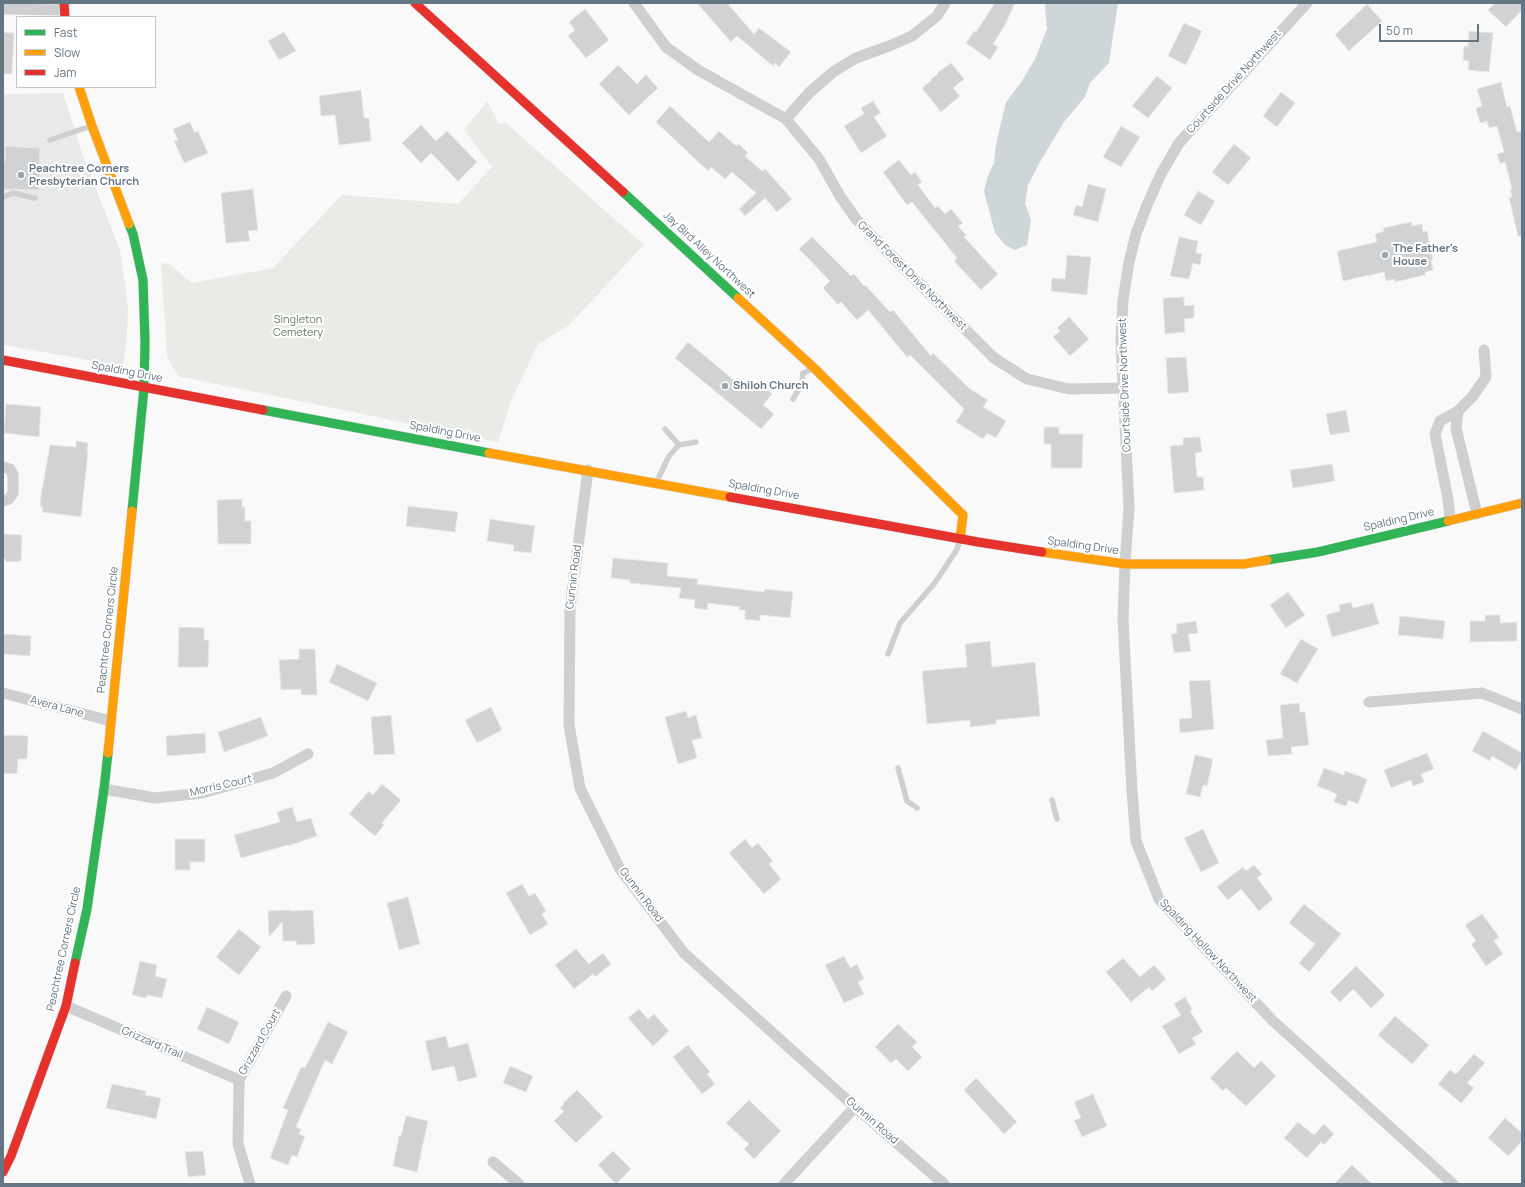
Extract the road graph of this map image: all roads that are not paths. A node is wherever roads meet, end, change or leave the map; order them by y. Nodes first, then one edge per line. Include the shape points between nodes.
1 (414, 3) edge
2 (634, 3) edge
3 (945, 3) edge
4 (1307, 3) edge
5 (3, 9) edge
6 (64, 10) edge
7 (79, 88) edge
8 (786, 119) junction
9 (92, 126) junction
10 (50, 140) dead end
11 (3, 197) edge
12 (35, 198) dead end
13 (1484, 350) dead end
14 (3, 360) edge
15 (814, 368) junction
16 (144, 388) junction
17 (1124, 388) junction
18 (793, 399) dead end
19 (1458, 411) junction
20 (665, 429) dead end
21 (696, 442) dead end
22 (679, 445) junction
23 (3, 467) edge
24 (588, 470) junction
25 (656, 483) junction
26 (3, 501) edge
27 (1522, 503) edge
28 (1477, 514) junction
29 (1450, 520) junction
30 (960, 539) junction
31 (1125, 564) junction
32 (888, 654) dead end
33 (3, 693) edge
34 (1369, 702) dead end
35 (1522, 709) edge
36 (111, 721) junction
37 (308, 754) dead end
38 (898, 768) dead end
39 (104, 789) junction
40 (1052, 800) dead end
41 (917, 808) dead end
42 (1057, 819) dead end
43 (286, 996) dead end
44 (66, 1006) junction
45 (239, 1080) junction
46 (855, 1107) junction
47 (493, 1162) dead end
48 (3, 1172) edge
49 (250, 1184) edge
50 (519, 1184) edge
51 (784, 1184) edge
52 (944, 1184) edge
53 (1453, 1184) edge

1 - 15 street, Jay Bird Alley Northwest
2 - 8 street, Grand Forest Drive Northwest via 666,47 698,70
3 - 8 street via 937,16 912,36 856,58 833,72 809,93
4 - 17 street, Courtside Drive Northwest via 1179,143 1161,174 1136,234 1129,262 1123,300 1121,341
5 - 6 street
7 - 9 street, Peachtree Corners Circle
8 - 17 street, Grand Forest Drive Northwest via 819,159 856,218 994,358 1027,379 1069,389
9 - 10 lane
9 - 16 street, Peachtree Corners Circle via 133,234 143,280
11 - 12 lane via 13,193
13 - 19 street via 1486,377
14 - 16 street, Spalding Drive
15 - 18 lane via 803,373 802,384
15 - 30 street, Jay Bird Alley Northwest via 963,515
16 - 24 street, Spalding Drive
16 - 36 street, Peachtree Corners Circle
17 - 31 street, Courtside Drive Northwest via 1129,507
19 - 28 street via 1456,428
19 - 29 street via 1440,421 1435,434
20 - 22 lane
21 - 22 lane
22 - 25 lane via 669,456
23 - 26 street via 10,470 13,475 13,493 9,499
24 - 25 street, Spalding Drive
24 - 46 street, Gunnin Road via 570,608 569,725 580,788 620,869 684,953
25 - 30 street, Spalding Drive
27 - 28 street, Spalding Drive
28 - 29 street, Spalding Drive
29 - 31 street, Spalding Drive via 1318,552 1244,564
30 - 31 street, Spalding Drive
30 - 32 lane via 956,552 934,584 900,623
31 - 53 street, Spalding Hollow Northwest via 1125,654 1136,841 1159,899 1272,1020
33 - 36 street, Avera Lane
34 - 35 street via 1482,693
36 - 39 street, Peachtree Corners Circle
37 - 39 street, Morris Court via 273,773 202,793 155,798
38 - 41 lane via 907,801
39 - 44 street, Peachtree Corners Circle via 87,909
40 - 42 lane
43 - 45 street, Grizzard Court
44 - 45 street, Grizzard Trail
44 - 48 street, Peachtree Corners Circle
45 - 49 street, Grizzard Court via 238,1144
46 - 51 street
46 - 52 street, Gunnin Road
47 - 50 street

